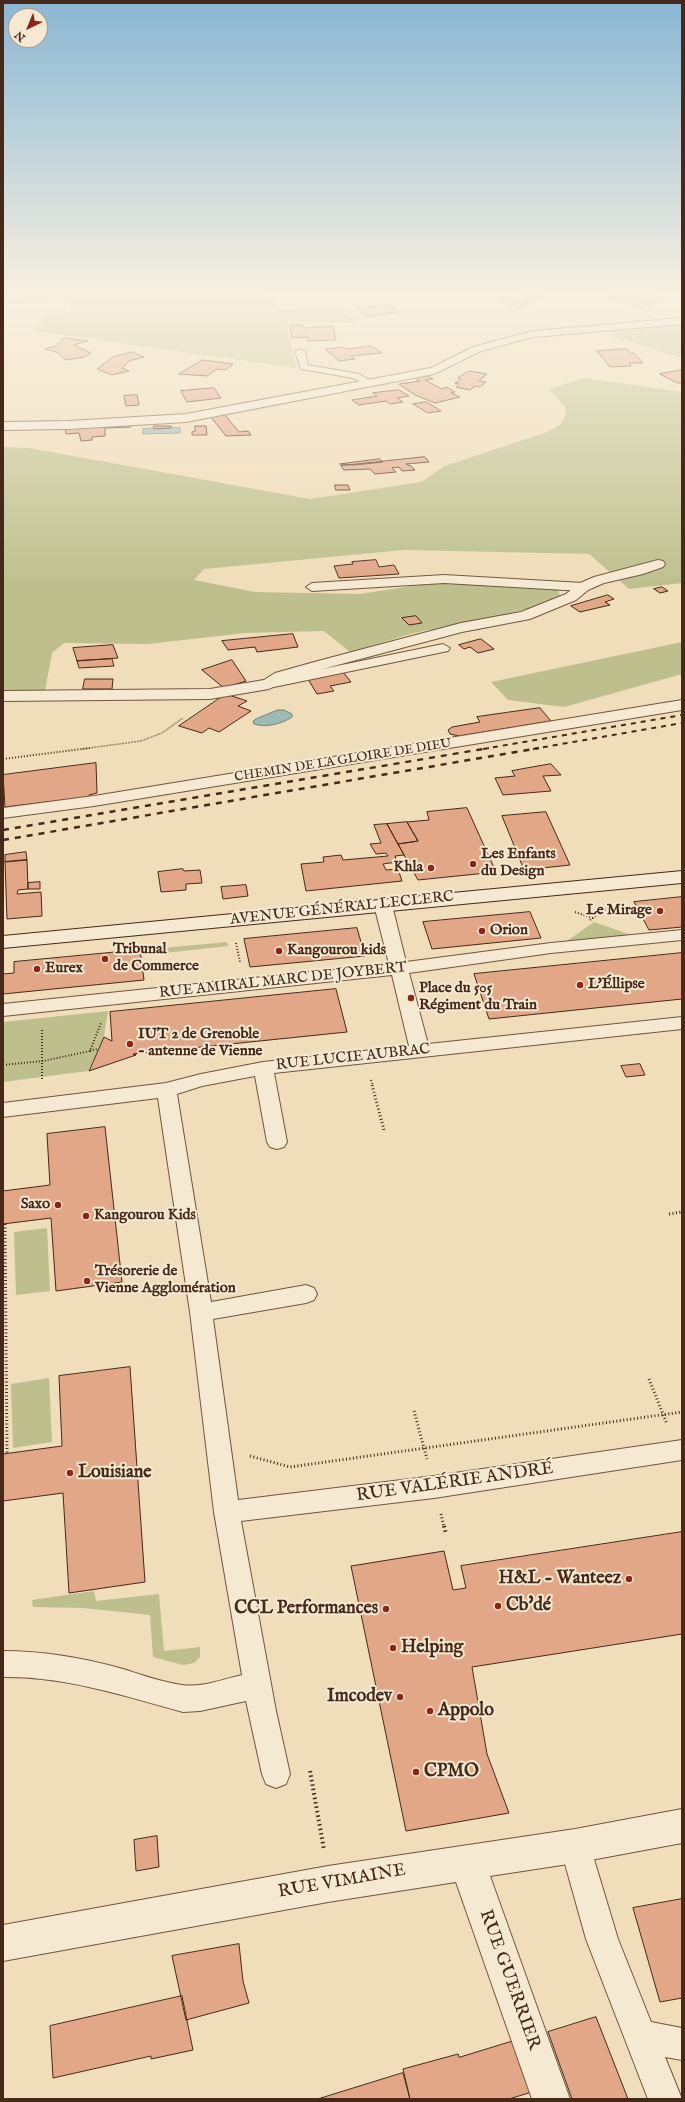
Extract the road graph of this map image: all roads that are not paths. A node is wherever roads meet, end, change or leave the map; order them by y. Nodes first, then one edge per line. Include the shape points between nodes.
1 (333, 390) edge
2 (3, 426) edge
3 (658, 564) dead end
4 (312, 587) dead end
5 (584, 587) junction
6 (443, 648) dead end
7 (269, 684) junction
8 (3, 696) edge
9 (682, 705) edge
10 (3, 813) edge
11 (682, 877) edge
12 (383, 905) junction
13 (682, 935) edge
14 (3, 942) edge
15 (399, 969) junction
16 (3, 1010) edge
17 (682, 1023) edge
18 (420, 1051) junction
19 (263, 1068) junction
20 (167, 1090) junction
21 (3, 1110) edge
22 (277, 1142) dead end
23 (306, 1294) dead end
24 (201, 1312) junction
25 (680, 1450) edge
26 (226, 1512) junction
27 (3, 1664) edge
28 (258, 1685) junction
29 (276, 1774) dead end
30 (682, 1826) edge
31 (575, 1846) junction
32 (467, 1862) junction
33 (3, 1943) edge
34 (639, 2036) junction
35 (682, 2044) edge
36 (551, 2099) edge
37 (665, 2099) edge

1 - 2 street via 186,418 84,425
3 - 5 street via 609,577
4 - 5 lane via 444,579
5 - 7 street via 571,597 525,616 461,628 324,664 281,676
6 - 7 lane
7 - 8 street via 210,694
9 - 10 street, CHEMIN DE LA GLOIRE DE DIEU via 94,801
11 - 12 street, AVENUE GÉNÉRAL LECLERC
12 - 14 street, AVENUE GÉNÉRAL LECLERC
12 - 15 lane
13 - 15 lane, RUE AMIRAL MARC DE JOYBERT via 551,948
15 - 16 lane, RUE AMIRAL MARC DE JOYBERT
15 - 18 lane
17 - 18 lane, RUE LUCIE AUBRAC
18 - 19 lane, RUE LUCIE AUBRAC
19 - 20 lane, RUE LUCIE AUBRAC via 201,1080
19 - 22 lane
20 - 21 lane, RUE LUCIE AUBRAC
20 - 24 lane
23 - 24 lane
24 - 26 lane
25 - 26 lane, RUE VALÉRIE ANDRÉ via 426,1488
26 - 28 lane
27 - 28 lane via 32,1663 72,1670 183,1699 200,1698
28 - 29 lane
30 - 31 street, RUE VIMAINE
31 - 32 street, RUE VIMAINE
31 - 34 lane via 602,1939
32 - 33 street, RUE VIMAINE via 328,1884
32 - 36 street, RUE GUERRIER
34 - 35 lane
34 - 37 lane

